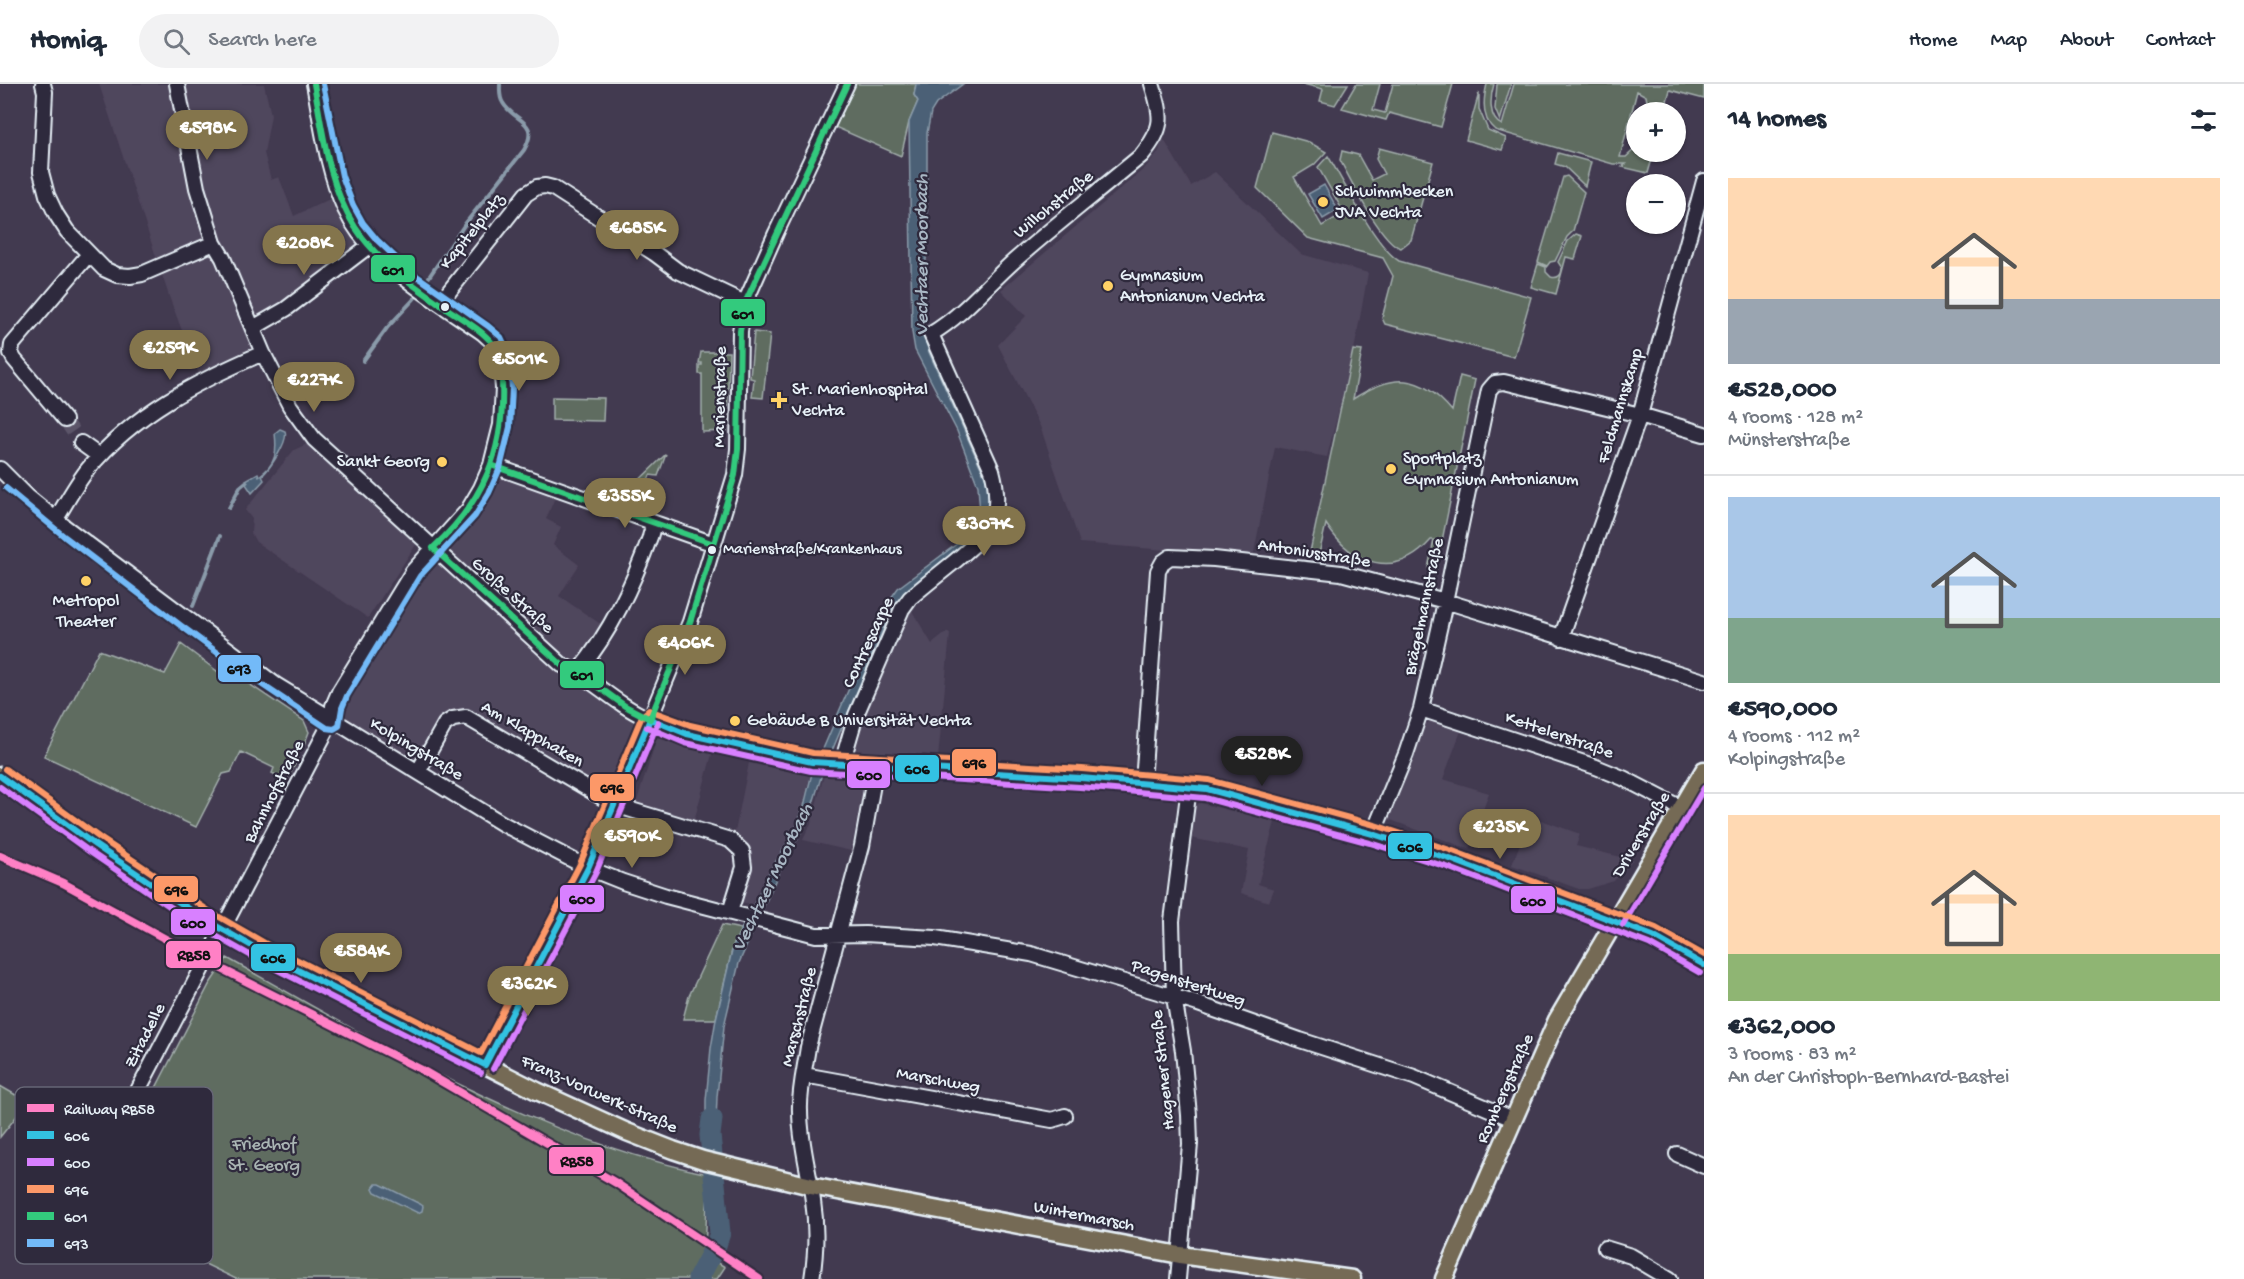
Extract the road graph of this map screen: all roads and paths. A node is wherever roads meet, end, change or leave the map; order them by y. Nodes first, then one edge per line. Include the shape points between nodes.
1 (43, 84) edge
2 (177, 84) edge
3 (314, 84) edge
4 (847, 84) edge
5 (1152, 84) edge
6 (1704, 181) edge
7 (214, 243) junction
8 (370, 245) junction
9 (89, 254) junction
10 (440, 303) junction
11 (746, 303) junction
12 (252, 328) junction
13 (931, 334) joint
14 (263, 353) junction
15 (1640, 415) junction
16 (65, 420) tunnel mouth
17 (1704, 434) edge
18 (81, 443) tunnel mouth
19 (99, 456) junction
20 (491, 465) junction
21 (2, 475) edge
22 (56, 519) junction
23 (651, 522) junction
24 (714, 544) junction
25 (433, 548) junction
26 (1445, 601) junction
27 (1562, 638) junction
28 (578, 672) junction
29 (1704, 681) edge
30 (1420, 709) junction
31 (650, 719) junction
32 (332, 720) junction
33 (836, 763) junction
34 (876, 767) junction
35 (1704, 770) edge
36 (418, 772) junction
37 (0, 776) edge
38 (1143, 783) junction
39 (1189, 787) junction
40 (615, 805) junction
41 (1681, 808) junction
42 (1373, 834) junction
43 (588, 868) junction
44 (735, 913) junction
45 (1615, 920) junction
46 (223, 930) junction
47 (839, 934) junction
48 (1704, 965) edge
49 (1173, 997) junction
50 (485, 1065) junction
51 (804, 1075) junction
52 (140, 1087) edge
53 (1065, 1116) dead end
54 (1514, 1119) junction
55 (1677, 1154) dead end
56 (1704, 1166) edge
57 (811, 1186) junction
58 (1605, 1248) dead end
59 (1180, 1255) junction
60 (812, 1279) edge
61 (1178, 1279) edge
62 (1352, 1279) edge
63 (1444, 1279) edge
64 (1670, 1279) edge

1 - 9 street via 41,172 46,195 67,231
2 - 7 street, Große Straße via 196,188
3 - 8 street, Bahnhofstraße via 332,174 353,224
4 - 11 street, Marienstraße
5 - 13 street, Willohstraße via 1161,121 1155,138 1142,155 1025,251 958,316
6 - 15 street, Feldmannskamp
7 - 9 street via 130,276 104,269
7 - 12 street, Große Straße via 224,258
8 - 10 street, Bahnhofstraße
8 - 12 street via 286,309
9 - 16 street via 12,345 14,359
10 - 11 street, Kapitelplatz via 526,194 545,186 678,271
10 - 20 street, Bahnhofstraße via 483,333 500,356 501,424
11 - 24 street, Marienstraße via 740,331 735,476
12 - 14 street, Große Straße
13 - 33 street, Contrescarpe via 992,470 997,502 982,539 909,598 902,609
14 - 19 street via 161,404 132,423
14 - 25 street, Große Straße via 290,406 314,439
15 - 17 street
15 - 26 street, Brägelmannstraße via 1504,382 1494,383 1489,390
15 - 27 street, Feldmannskamp
18 - 19 street
19 - 22 street
20 - 23 street
20 - 25 street, Bahnhofstraße via 468,510
21 - 22 street, Kolpingstraße
22 - 32 street, Kolpingstraße via 248,665
23 - 24 street
23 - 28 street via 650,537 620,609
24 - 31 street, Marienstraße via 690,622
25 - 28 street, Große Straße via 562,665
25 - 32 street, Bahnhofstraße via 413,571 339,692
26 - 27 street, Antoniusstraße
26 - 30 street, Brägelmannstraße
26 - 38 street, Antoniusstraße via 1341,573 1170,557 1158,571
27 - 29 street, Antoniusstraße
28 - 31 street, Große Straße
30 - 41 street, Kettelerstraße via 1596,767
30 - 42 street, Brägelmannstraße
31 - 33 street, Große Straße via 687,734 812,762
31 - 40 street
32 - 36 street, Kolpingstraße
32 - 46 street, Bahnhofstraße
33 - 34 street, Große Straße
34 - 38 street, Große Straße
34 - 47 street, Marschstraße via 862,846
35 - 41 main road, Driverstraße
36 - 40 street, Am Klapphaken via 446,724 453,718 466,717
36 - 43 street, Kolpingstraße via 503,824
37 - 46 main road, Franz-Vorwerk-Straße
38 - 39 street, Große Straße
39 - 42 street, Große Straße
39 - 49 street, Hagener Straße via 1172,921
40 - 43 street
40 - 44 street, Am Klapphaken via 730,840 742,851 744,867
41 - 45 main road, Driverstraße
42 - 45 street, Große Straße
43 - 44 street, Kolpingstraße via 666,896
43 - 50 street
44 - 47 street, Kolpingstraße via 816,935
45 - 48 main road
45 - 54 main road, Rombergstraße via 1557,1020
46 - 50 main road, Franz-Vorwerk-Straße
46 - 52 street, Zitadelle
47 - 49 street, Pagenstertweg via 935,939 1031,954
47 - 51 street, Marschstraße
49 - 54 street, Pagenstertweg via 1414,1077
49 - 59 street, Hagener Straße via 1183,1051 1190,1144
50 - 57 main road, Franz-Vorwerk-Straße via 602,1121 703,1160
51 - 53 street, Marschweg via 1052,1120
51 - 57 street, Marschstraße via 800,1109
54 - 63 main road, Rombergstraße
55 - 56 street
57 - 59 main road, Wintermarsch
57 - 60 street, Marschstraße via 816,1223
58 - 64 street via 1631,1256
59 - 61 street, Hagener Straße
59 - 62 main road, Wintermarsch

